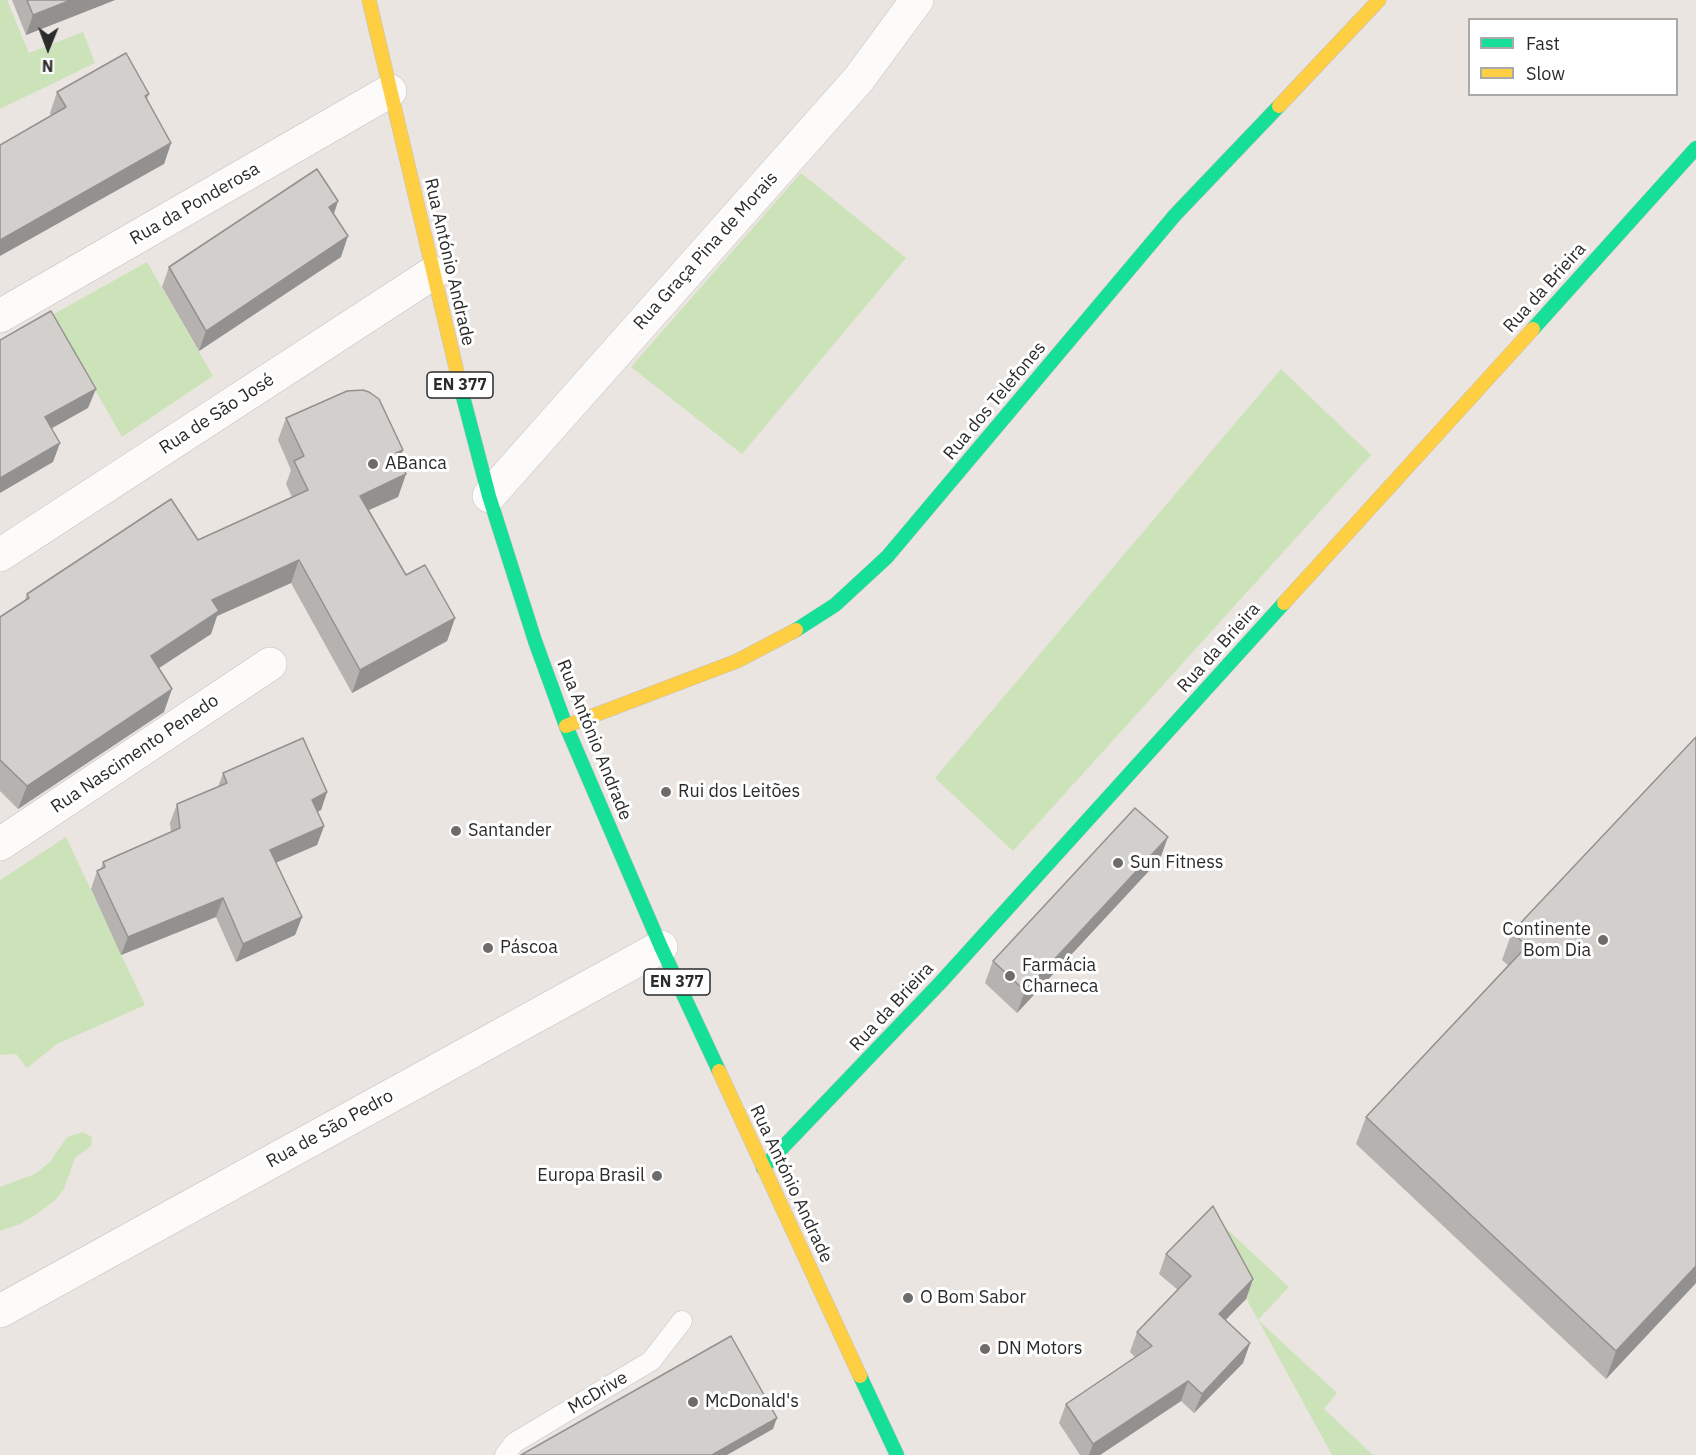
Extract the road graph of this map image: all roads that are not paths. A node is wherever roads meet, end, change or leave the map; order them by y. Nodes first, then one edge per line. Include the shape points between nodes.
1 (369, 0) edge
2 (917, 0) edge
3 (1379, 0) edge
4 (390, 91) junction
5 (1696, 148) edge
6 (433, 273) junction
7 (0, 316) edge
8 (489, 496) junction
9 (0, 555) edge
10 (270, 664) dead end
11 (566, 726) junction
12 (0, 844) edge
13 (661, 947) junction
14 (764, 1168) junction
15 (0, 1311) edge
16 (682, 1321) dead end
17 (505, 1455) edge
18 (897, 1455) edge

1 - 4 street, Rua António Andrade / EN 377
2 - 8 street, Rua Graça Pina de Morais via 858,80
3 - 11 street, Rua dos Telefones via 1174,215 886,558 836,605 737,661
4 - 6 street, Rua António Andrade / EN 377
4 - 7 street, Rua da Ponderosa
5 - 14 street, Rua da Brieira via 957,964
6 - 8 street, Rua António Andrade / EN 377
6 - 9 street, Rua de São José
8 - 11 street, Rua António Andrade / EN 377
10 - 12 street, Rua Nascimento Penedo
11 - 13 street, Rua António Andrade / EN 377
13 - 14 street, Rua António Andrade / EN 377
13 - 15 street, Rua de São Pedro
14 - 18 street, Rua António Andrade / EN 377
16 - 17 lane, McDrive via 651,1361 514,1443

